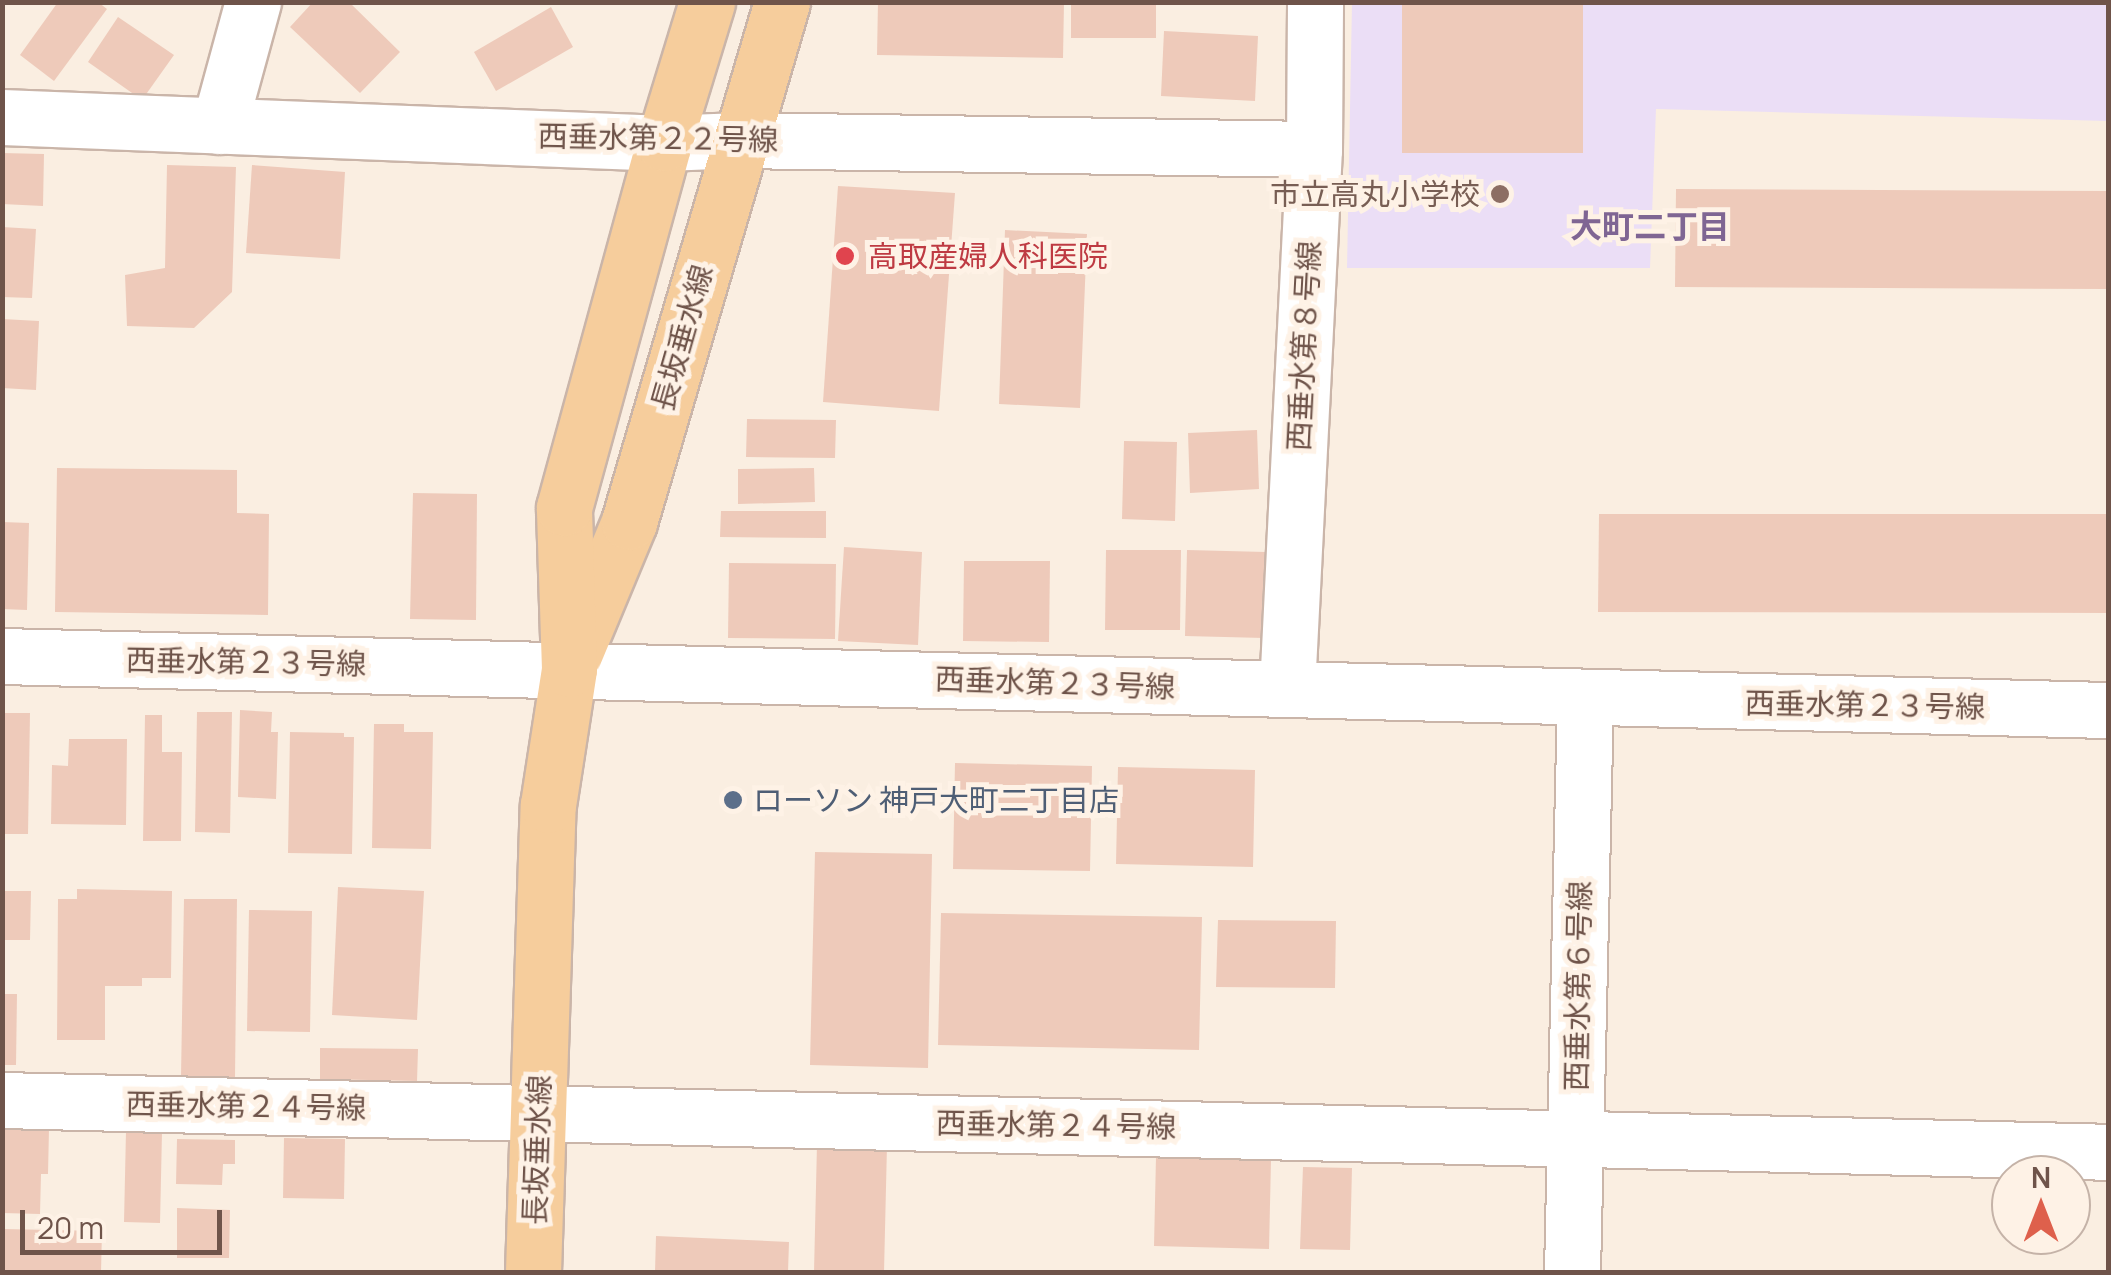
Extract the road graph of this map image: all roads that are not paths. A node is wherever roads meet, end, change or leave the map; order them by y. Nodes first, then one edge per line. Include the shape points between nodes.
1 (253, 2) edge
2 (708, 2) edge
3 (782, 2) edge
4 (1316, 2) edge
5 (2, 117) edge
6 (219, 126) junction
7 (740, 140) junction
8 (664, 143) junction
9 (1314, 149) junction
10 (2, 656) edge
11 (569, 669) junction
12 (1287, 689) junction
13 (1585, 699) junction
14 (2108, 710) edge
15 (2, 1100) edge
16 (538, 1112) junction
17 (1575, 1137) junction
18 (2108, 1152) edge
19 (533, 1272) edge
20 (1572, 1272) edge

1 - 6 street
2 - 8 main road, 長坂垂水線
3 - 7 main road, 長坂垂水線
4 - 9 street, 西垂水第８号線
5 - 6 street, 西垂水第２２号線
6 - 8 street, 西垂水第２２号線
7 - 8 street, 西垂水第２２号線
7 - 9 street, 西垂水第２２号線
7 - 11 main road, 長坂垂水線 via 629,522
8 - 11 main road, 長坂垂水線 via 564,508
9 - 12 street, 西垂水第８号線
10 - 11 street, 西垂水第２３号線
11 - 12 street, 西垂水第２３号線
11 - 16 main road, 長坂垂水線 via 548,805
12 - 13 street, 西垂水第２３号線
13 - 14 street, 西垂水第２３号線
13 - 17 street, 西垂水第６号線
15 - 16 street, 西垂水第２４号線
16 - 17 street, 西垂水第２４号線
16 - 19 main road, 長坂垂水線
17 - 18 street, 西垂水第２４号線
17 - 20 street, 西垂水第６号線

